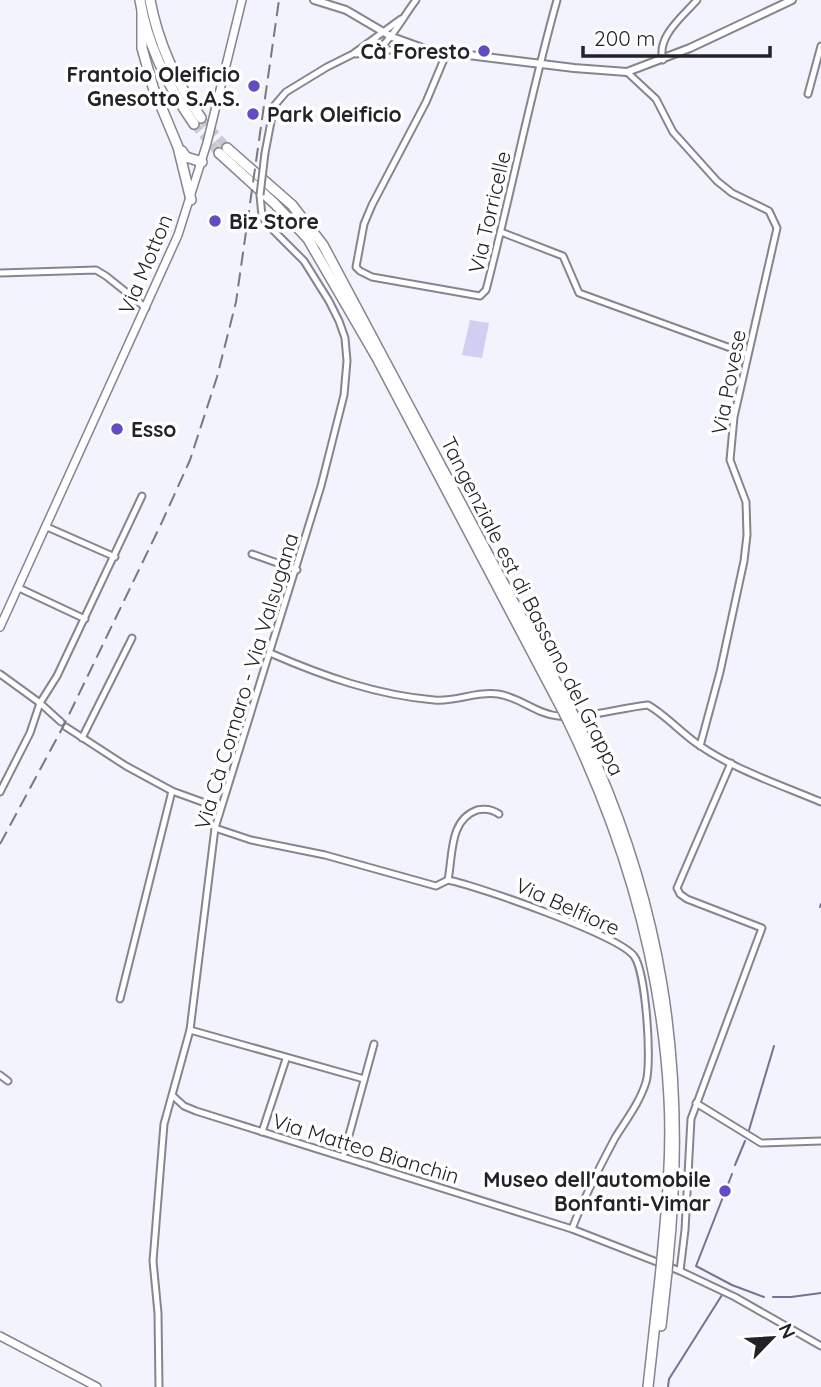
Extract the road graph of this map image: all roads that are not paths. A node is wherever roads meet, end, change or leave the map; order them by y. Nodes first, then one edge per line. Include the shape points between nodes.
1 (150, 0) edge
2 (314, 0) edge
3 (416, 0) edge
4 (557, 0) edge
5 (697, 0) edge
6 (792, 0) edge
7 (241, 1) edge
8 (141, 5) edge
9 (401, 19) junction
10 (382, 32) junction
11 (392, 37) junction
12 (821, 46) edge
13 (377, 50) junction
14 (428, 50) junction
15 (447, 52) junction
16 (353, 54) junction
17 (663, 60) junction
18 (540, 63) junction
19 (627, 72) junction
20 (808, 94) dead end
21 (178, 147) junction
22 (223, 150) tunnel mouth
23 (202, 162) junction
24 (191, 200) junction
25 (501, 232) junction
26 (0, 273) edge
27 (146, 309) junction
28 (747, 354) junction
29 (142, 496) dead end
30 (47, 527) junction
31 (252, 554) dead end
32 (116, 556) junction
33 (297, 570) junction
34 (19, 588) junction
35 (85, 619) junction
36 (0, 627) edge
37 (132, 638) dead end
38 (271, 653) junction
39 (0, 674) edge
40 (40, 703) junction
41 (82, 738) junction
42 (700, 746) junction
43 (731, 763) junction
44 (172, 791) junction
45 (0, 792) edge
46 (821, 802) edge
47 (219, 808) junction
48 (499, 814) dead end
49 (215, 828) junction
50 (448, 880) junction
51 (120, 999) dead end
52 (190, 1030) junction
53 (373, 1044) dead end
54 (286, 1059) junction
55 (0, 1075) edge
56 (364, 1079) junction
57 (8, 1081) dead end
58 (173, 1096) junction
59 (696, 1103) junction
60 (262, 1132) junction
61 (821, 1141) edge
62 (343, 1157) junction
63 (572, 1229) junction
64 (664, 1270) junction
65 (680, 1271) junction
66 (0, 1336) edge
67 (821, 1346) edge
68 (97, 1387) edge
69 (159, 1387) edge
70 (648, 1387) edge
71 (653, 1387) edge

1 - 8 highway via 170,65 197,121 166,78
2 - 10 street via 346,10
3 - 9 street
4 - 18 street, Via Torricelle
5 - 17 street via 666,35
6 - 17 street
7 - 23 main road, Via Motton
8 - 21 highway via 142,48
9 - 10 street
9 - 11 street
10 - 11 street
10 - 16 street
11 - 13 street
11 - 14 street
12 - 20 street
13 - 14 street
13 - 16 street
14 - 15 street
15 - 18 street
15 - 25 street, Via Torricelle via 364,224 356,267 372,277 480,296 486,290
16 - 33 street, Via Cà Cornaro - Via Valsugana, bridge via 286,92 274,106 260,195 262,216 304,261 340,321 345,338 344,395
17 - 19 street
18 - 19 street
18 - 25 street, Via Torricelle
19 - 28 street, Via Povese via 656,99 673,132 717,181 769,211 777,228
21 - 23 highway via 186,158
21 - 24 highway
22 - 64 highway, Tangenziale est di Bassano del Grappa, bridge via 292,205 323,245 599,767 630,848 648,913 673,1062 674,1202
23 - 24 main road, Via Motton
24 - 27 main road, Via Motton
25 - 28 street via 563,256 579,293
26 - 27 street via 96,270
27 - 30 main road, Via Motton
28 - 42 street, Via Povese via 730,460 746,502 744,561
29 - 32 street
30 - 32 street
30 - 34 main road, Via Motton
31 - 33 street
32 - 35 street
33 - 38 street, Via Cà Cornaro - Via Valsugana
34 - 35 street
34 - 36 main road, Via Motton
35 - 40 street
37 - 41 street
38 - 42 street via 352,686 436,701 498,694 559,716 648,705
38 - 47 street, Via Cà Cornaro - Via Valsugana
39 - 40 street
40 - 41 street
40 - 45 street
41 - 44 street
42 - 43 street
43 - 46 street
43 - 59 street via 677,888 687,899 762,928
44 - 47 street
44 - 51 street
47 - 49 street, Via Cà Cornaro - Via Valsugana
48 - 50 street via 485,808 464,816 458,824
49 - 50 street, Via Belfiore via 436,886
49 - 52 street, Via Cà Cornaro - Via Valsugana
50 - 63 street, Via Belfiore via 504,895 625,948 639,968 647,1081 600,1164
52 - 54 street
52 - 58 street, Via Cà Cornaro - Via Valsugana
53 - 56 street
54 - 56 street
54 - 60 street
55 - 57 street
56 - 62 street
58 - 60 street, Via Matteo Bianchin via 184,1106
58 - 69 street, Via Cà Cornaro - Via Valsugana via 164,1124 153,1261
59 - 61 street via 761,1143
59 - 65 street
60 - 62 street, Via Matteo Bianchin
62 - 63 street, Via Matteo Bianchin
63 - 65 street, Via Matteo Bianchin
64 - 70 highway, Tangenziale est di Bassano del Grappa
64 - 71 highway, Tangenziale est di Bassano del Grappa
65 - 67 street, Via Matteo Bianchin
66 - 68 main road

